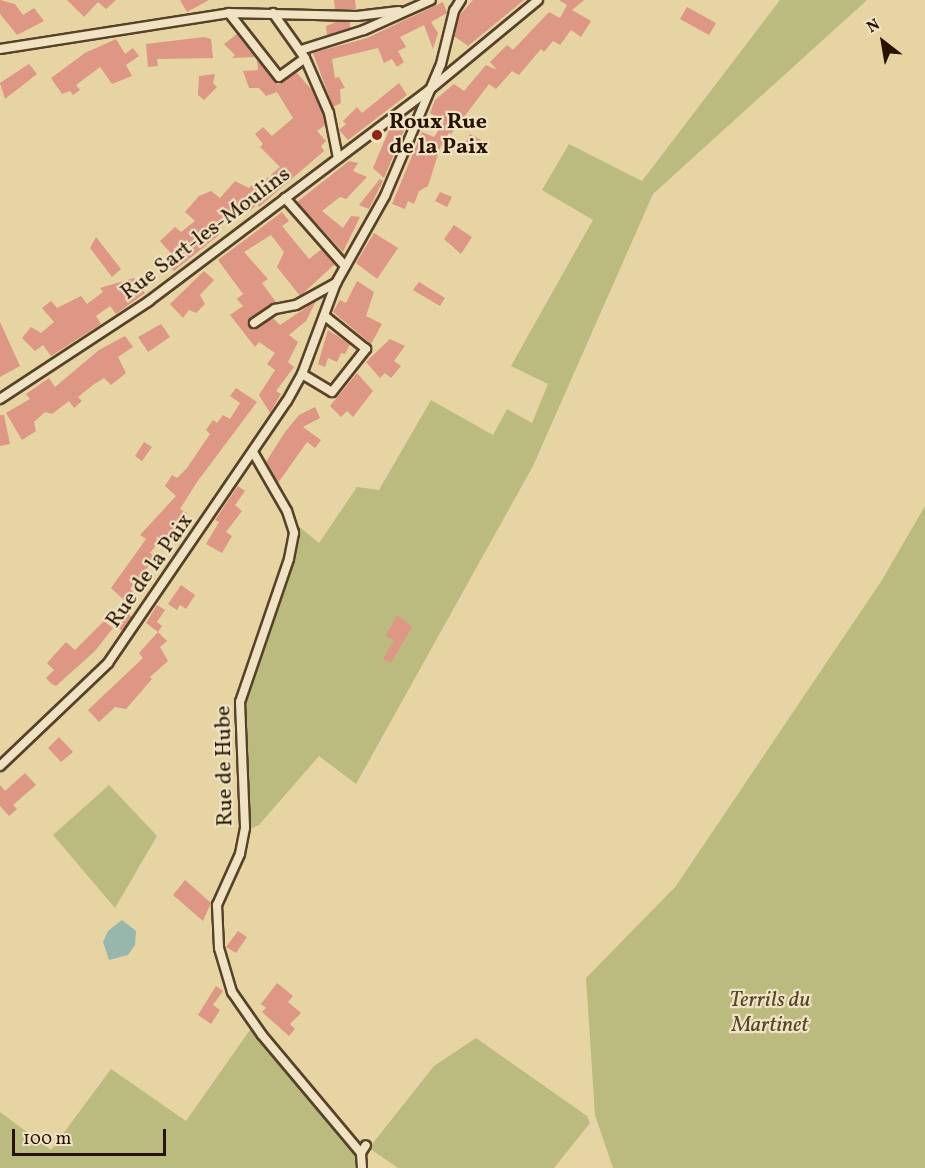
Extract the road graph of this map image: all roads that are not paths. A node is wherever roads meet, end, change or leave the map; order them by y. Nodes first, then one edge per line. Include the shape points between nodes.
1 (431, 0) edge
2 (461, 0) edge
3 (538, 0) edge
4 (399, 11) junction
5 (229, 13) junction
6 (273, 13) junction
7 (0, 49) edge
8 (303, 54) junction
9 (429, 90) junction
10 (338, 158) junction
11 (285, 198) junction
12 (345, 266) junction
13 (336, 283) junction
14 (325, 316) junction
15 (254, 323) dead end
16 (302, 374) junction
17 (0, 399) edge
18 (254, 452) junction
19 (0, 766) edge
20 (362, 1168) edge

1 - 4 street
2 - 9 street, Rue de la Paix
3 - 9 street, Rue Sart-les-Moulins
4 - 6 street via 357,16
4 - 8 street via 364,30
5 - 6 street
5 - 7 street
5 - 8 street via 279,77
6 - 8 street
8 - 10 street via 329,113
9 - 10 street, Rue Sart-les-Moulins
9 - 12 street, Rue de la Paix via 385,196
10 - 11 street, Rue Sart-les-Moulins
11 - 12 street
11 - 17 street, Rue Sart-les-Moulins via 149,301
12 - 13 street, Rue de la Paix
13 - 14 street, Rue de la Paix
13 - 15 street via 296,305 275,309
14 - 16 street, Rue de la Paix
14 - 16 street via 366,349 332,392
16 - 18 street, Rue de la Paix
18 - 19 street, Rue de la Paix via 108,663
18 - 20 street, Rue de Hube via 294,533 289,559 240,702 245,828 240,854 217,905 219,948 232,992 261,1035 364,1149

